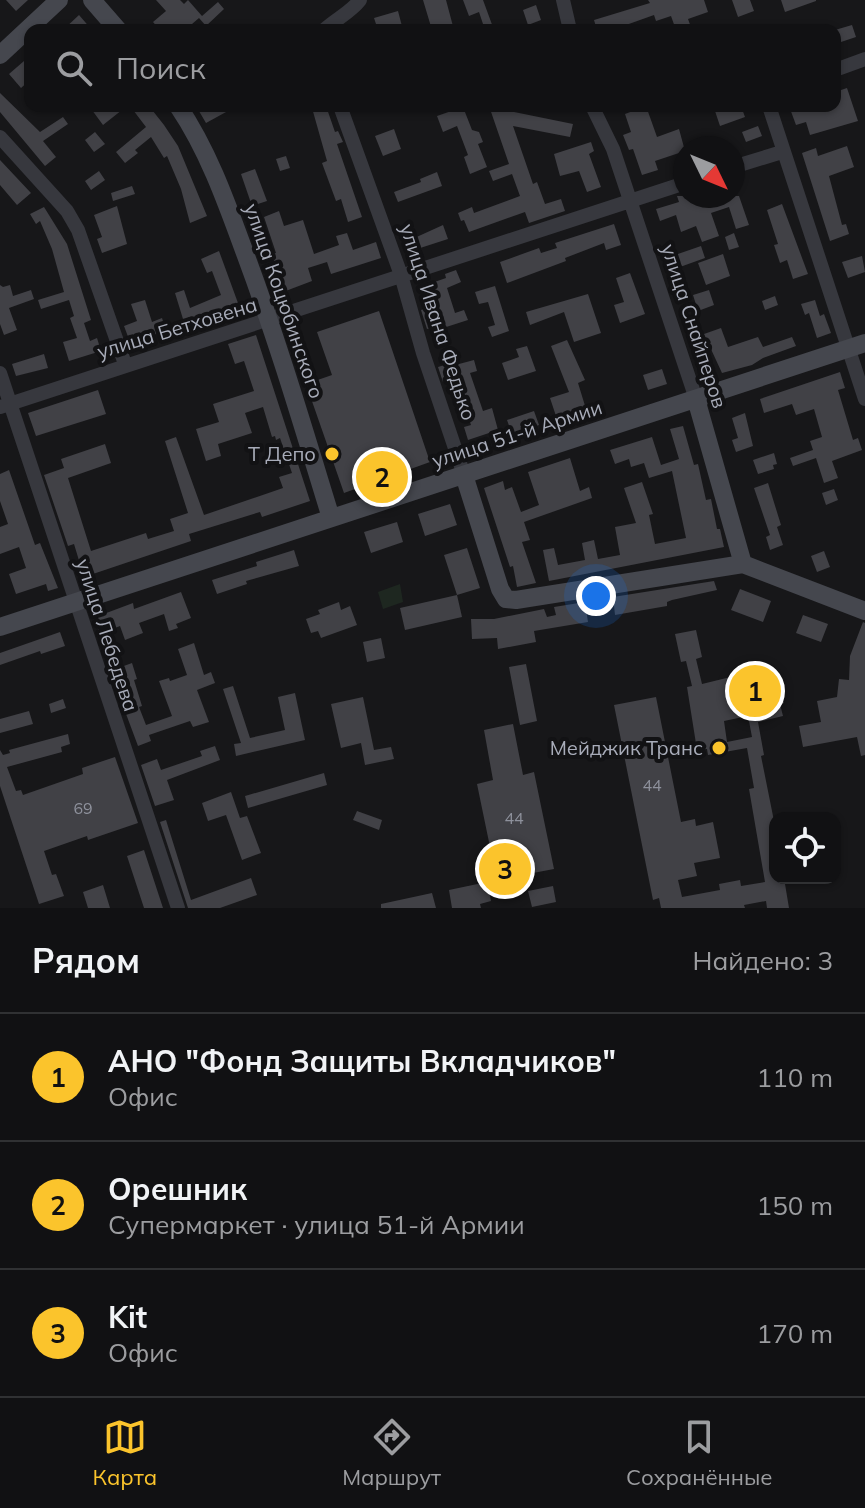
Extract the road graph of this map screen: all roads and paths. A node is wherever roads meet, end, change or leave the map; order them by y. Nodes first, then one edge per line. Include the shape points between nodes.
1 (59, 0) edge
2 (92, 0) edge
3 (360, 0) edge
4 (569, 1) edge
5 (33, 24) edge
6 (113, 24) edge
7 (330, 24) edge
8 (570, 24) edge
9 (24, 33) edge
10 (0, 55) edge
11 (865, 59) edge
12 (841, 68) edge
13 (182, 112) edge
14 (342, 112) edge
15 (595, 112) edge
16 (771, 112) edge
17 (0, 137) edge
18 (782, 152) junction
19 (745, 163) edge
20 (673, 187) edge
21 (629, 201) junction
22 (401, 275) junction
23 (270, 319) junction
24 (857, 345) edge
25 (125, 364) junction
26 (0, 373) edge
27 (696, 399) junction
28 (865, 399) edge
29 (6, 406) edge
30 (464, 475) junction
31 (331, 518) junction
32 (743, 564) junction
33 (75, 602) junction
34 (865, 611) edge
35 (0, 627) edge
36 (178, 908) edge

1 - 5 main road
2 - 6 main road
3 - 7 street
4 - 8 street
9 - 10 main road
11 - 12 street
13 - 23 main road, улица Коцюбинского via 228,206
14 - 22 street, улица Ивана Федько
15 - 21 street, улица Снайперов
16 - 18 street
17 - 25 street via 78,230
18 - 19 street
18 - 24 street
20 - 21 street, улица Бетховена
21 - 22 street, улица Бетховена
21 - 27 street, улица Снайперов
22 - 23 street, улица Бетховена
22 - 30 street, улица Ивана Федько
23 - 25 street, улица Бетховена
23 - 31 main road, улица Коцюбинского
24 - 27 main road, улица 51-й Армии
24 - 28 street
25 - 29 street, улица Бетховена
26 - 29 street, улица Лебедева
27 - 30 main road, улица 51-й Армии
27 - 32 main road, улица Снайперов
29 - 33 street, улица Лебедева
30 - 31 main road, улица 51-й Армии
30 - 32 main road, улица Ивана Федько via 506,599
31 - 33 main road, улица 51-й Армии
32 - 34 main road
33 - 35 main road, улица 51-й Армии
33 - 36 street, улица Лебедева

